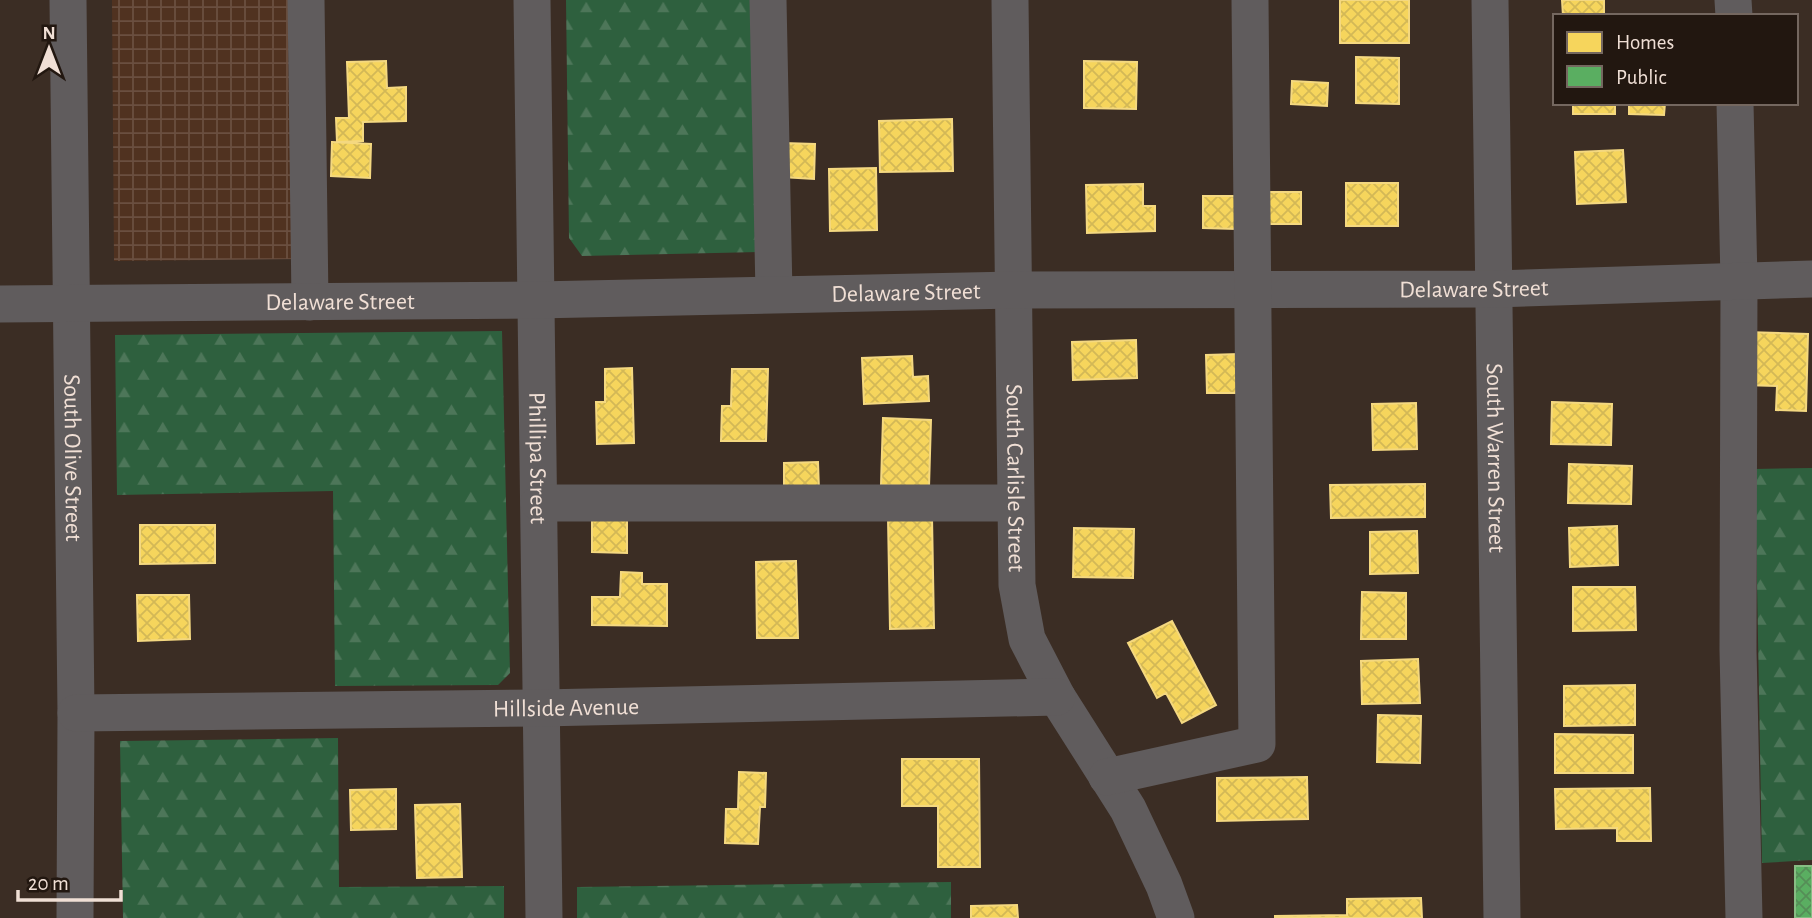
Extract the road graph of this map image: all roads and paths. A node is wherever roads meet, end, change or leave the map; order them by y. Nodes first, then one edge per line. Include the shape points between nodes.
1 (68, 0) edge
2 (306, 0) edge
3 (532, 0) edge
4 (768, 0) edge
5 (1010, 0) edge
6 (1250, 0) edge
7 (1490, 0) edge
8 (1735, 105) edge
9 (1812, 279) edge
10 (1739, 281) junction
11 (1254, 289) junction
12 (1494, 289) junction
13 (1014, 290) junction
14 (774, 294) junction
15 (536, 300) junction
16 (310, 302) junction
17 (0, 304) edge
18 (72, 304) junction
19 (539, 503) junction
20 (1015, 503) junction
21 (1057, 697) junction
22 (541, 708) junction
23 (76, 713) junction
24 (1107, 777) junction
25 (75, 918) edge
26 (544, 918) edge
27 (1176, 918) edge
28 (1502, 918) edge
29 (1744, 918) edge

1 - 18 street, South Olive Street
2 - 16 street
3 - 15 street, Phillipa Street
4 - 14 street
5 - 13 street, South Carlisle Street
6 - 11 street
7 - 12 street, South Warren Street
8 - 10 street
9 - 10 street, Delaware Street
10 - 12 street, Delaware Street
10 - 29 street via 1738,650
11 - 12 street, Delaware Street
11 - 13 street, Delaware Street
11 - 24 street via 1257,744
12 - 28 street, South Warren Street
13 - 14 street, Delaware Street
13 - 20 street, South Carlisle Street
14 - 15 street, Delaware Street
15 - 16 street, Delaware Street
15 - 19 street, Phillipa Street
16 - 18 street, Delaware Street
17 - 18 street, Delaware Street
18 - 23 street, South Olive Street
19 - 20 street
19 - 22 street, Phillipa Street
20 - 21 street, South Carlisle Street via 1017,586 1027,639
21 - 22 street, Hillside Avenue
21 - 24 street, South Carlisle Street
22 - 23 street, Hillside Avenue
22 - 26 street, Phillipa Street
23 - 25 street, South Olive Street
24 - 27 street, South Carlisle Street via 1133,820

